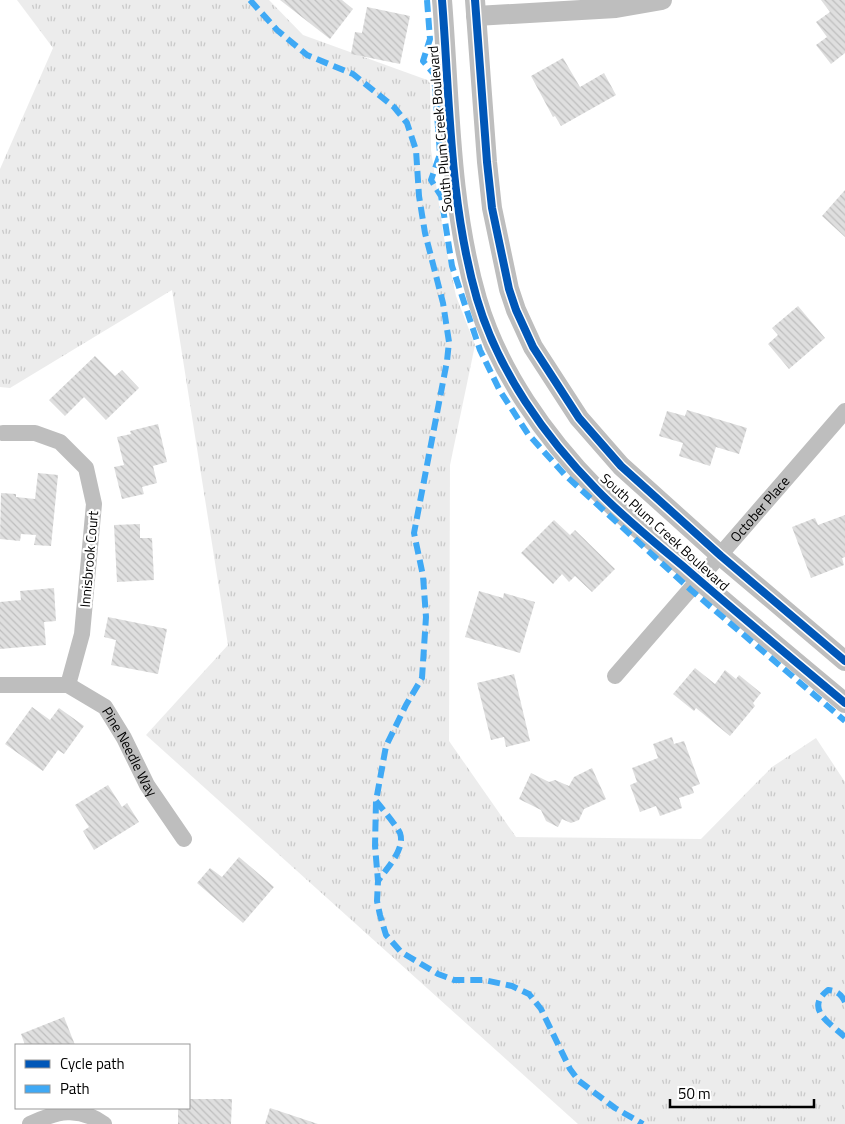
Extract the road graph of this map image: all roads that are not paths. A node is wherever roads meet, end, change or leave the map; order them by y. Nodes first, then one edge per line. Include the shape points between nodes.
1 (442, 0) edge
2 (662, 0) edge
3 (476, 8) edge
4 (845, 411) edge
5 (3, 432) dead end
6 (721, 556) junction
7 (699, 580) junction
8 (845, 661) edge
9 (615, 676) dead end
10 (68, 685) junction
11 (0, 686) edge
12 (845, 703) edge
13 (184, 839) dead end
14 (30, 1124) edge
15 (104, 1124) edge

1 - 7 street, South Plum Creek Boulevard via 458,213 477,298 493,342 534,412 568,458 620,513
2 - 3 street via 616,8
3 - 6 street, South Plum Creek Boulevard via 492,208 510,288 524,328 578,418 644,488
4 - 6 street, October Place
5 - 10 street, Innisbrook Court via 35,433 60,442 86,468 94,514 82,634
6 - 7 street, October Place
6 - 8 street, South Plum Creek Boulevard
7 - 9 street, October Place
7 - 12 street, South Plum Creek Boulevard
10 - 11 street
10 - 13 street, Pine Needle Way via 105,707 147,786
14 - 15 street via 48,1115 73,1111 94,1117

